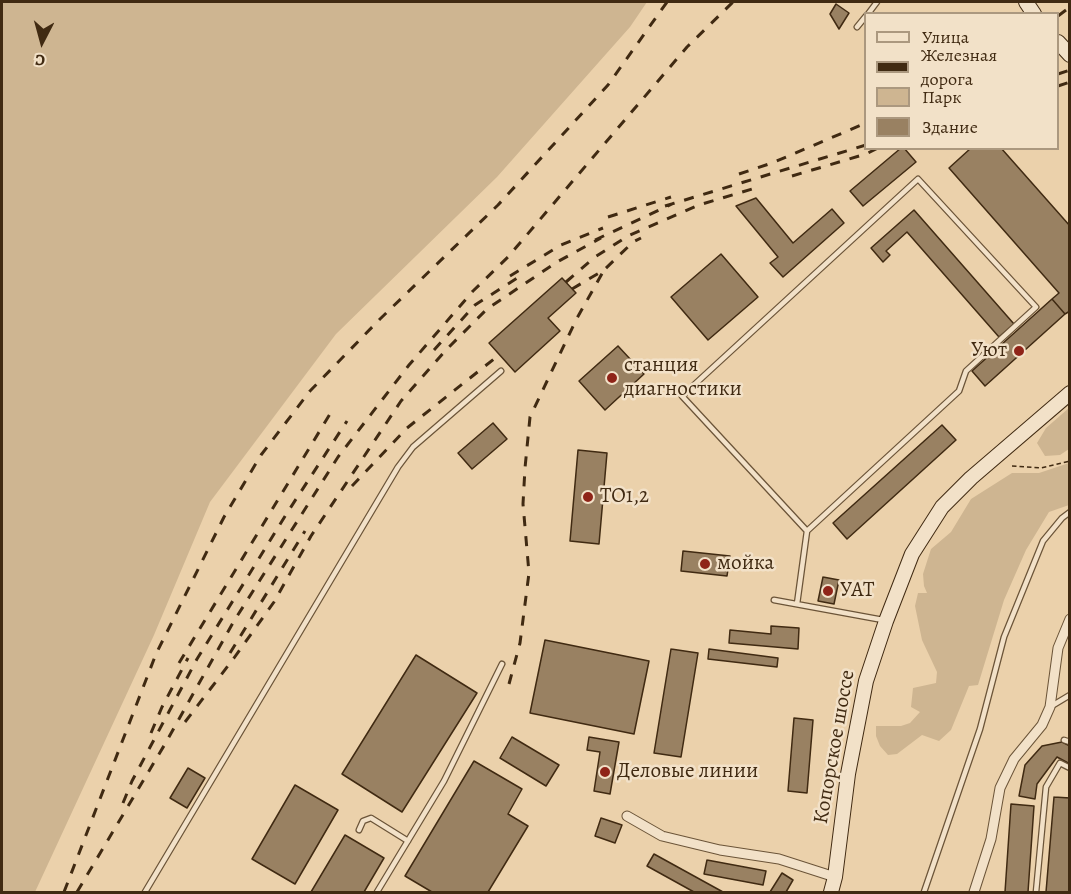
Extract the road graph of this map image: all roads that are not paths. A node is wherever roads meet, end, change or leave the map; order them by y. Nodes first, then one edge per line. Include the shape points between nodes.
1 (864, 19) edge
2 (857, 27) dead end
3 (1059, 43) edge
4 (1070, 55) edge
5 (501, 371) dead end
6 (1070, 393) edge
7 (1070, 512) edge
8 (807, 531) junction
9 (774, 600) dead end
10 (797, 604) junction
11 (1070, 619) edge
12 (886, 621) junction
13 (502, 664) dead end
14 (1070, 696) edge
15 (1050, 707) junction
16 (1064, 740) dead end
17 (1070, 742) edge
18 (1070, 768) edge
19 (627, 816) dead end
20 (358, 830) dead end
21 (408, 841) junction
22 (835, 877) junction
23 (145, 892) edge
24 (377, 892) edge
25 (831, 892) edge
26 (924, 892) edge
27 (974, 892) edge
28 (1036, 892) edge

1 - 2 lane
3 - 4 main road
5 - 23 lane via 413,447 398,467
6 - 12 main road, Копорское шоссе via 942,507 912,554
7 - 26 lane via 1043,541 1004,637 980,729
8 - 8 lane via 959,391 966,371 1036,307 918,179 682,396
8 - 10 lane
9 - 10 lane
10 - 12 lane
11 - 15 street via 1058,648
12 - 22 main road, Копорское шоссе via 857,722
13 - 21 lane via 444,780
14 - 15 lane
15 - 27 street via 1042,725 1014,759 1000,788 991,839
16 - 17 lane
18 - 28 lane via 1060,763 1046,787
19 - 22 street via 662,836 779,859
20 - 21 lane via 363,821 371,818
21 - 24 lane
22 - 25 main road, Копорское шоссе

